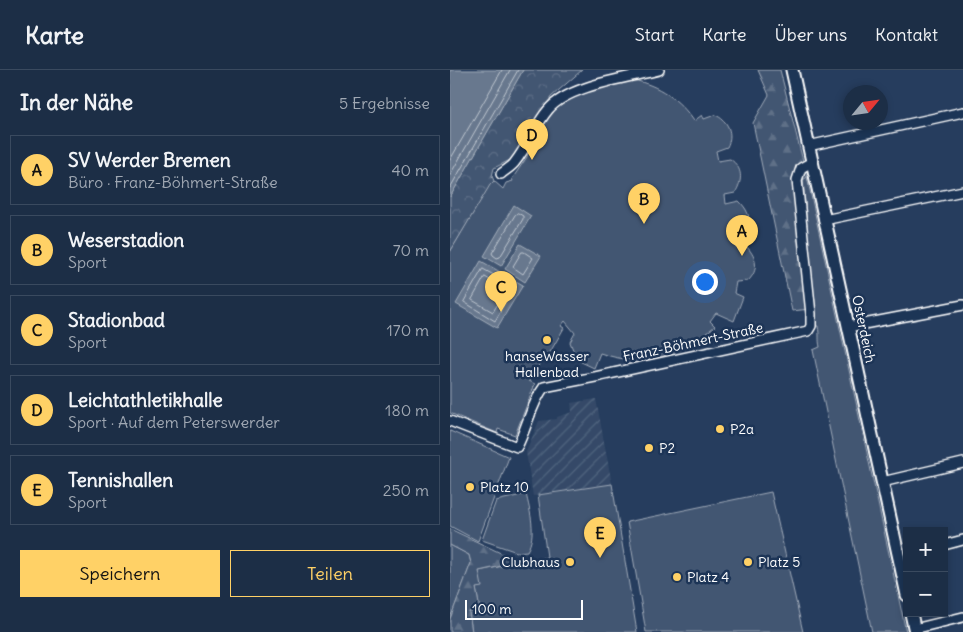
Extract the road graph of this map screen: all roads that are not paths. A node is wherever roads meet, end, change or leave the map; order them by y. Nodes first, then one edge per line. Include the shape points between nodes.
1 (659, 70) edge
2 (792, 70) edge
3 (963, 112) edge
4 (808, 146) junction
5 (812, 162) junction
6 (500, 174) dead end
7 (963, 191) edge
8 (824, 220) junction
9 (963, 305) edge
10 (848, 327) junction
11 (450, 421) edge
12 (963, 463) edge
13 (882, 482) junction
14 (963, 540) edge
15 (948, 544) edge
16 (902, 555) edge
17 (904, 572) edge
18 (912, 617) edge
19 (963, 617) edge
20 (914, 630) edge

1 - 6 street via 562,97 548,110 515,163
2 - 4 main road, Osterdeich
3 - 4 street
4 - 5 main road, Osterdeich
5 - 8 main road, Osterdeich
5 - 11 street, Franz-Böhmert-Straße via 801,168 797,180 811,314 808,331 544,386 517,447
7 - 8 street
8 - 10 main road, Osterdeich
9 - 10 street
10 - 13 main road, Osterdeich
12 - 13 street
13 - 16 main road, Osterdeich
14 - 15 street
16 - 17 main road, Osterdeich
18 - 20 main road
19 - 20 street

